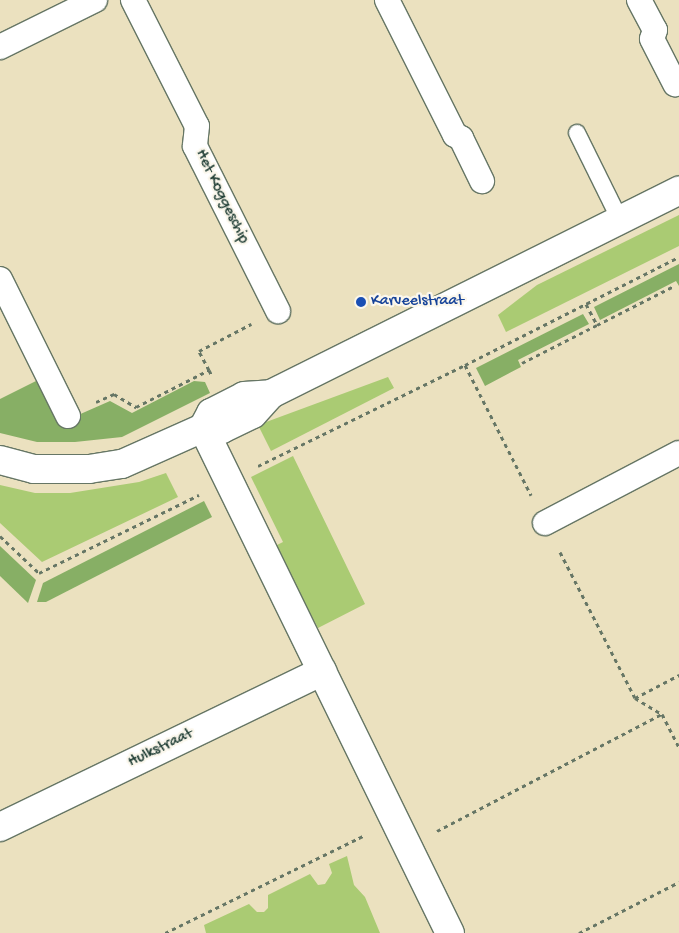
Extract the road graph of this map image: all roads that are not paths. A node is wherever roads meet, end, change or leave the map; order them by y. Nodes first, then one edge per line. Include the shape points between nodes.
1 (95, 0) edge
2 (134, 0) edge
3 (387, 0) edge
4 (639, 0) edge
5 (0, 46) edge
6 (675, 84) dead end
7 (577, 133) dead end
8 (482, 181) dead end
9 (679, 191) edge
10 (620, 220) junction
11 (0, 279) edge
12 (278, 311) dead end
13 (271, 394) junction
14 (68, 416) road end
15 (203, 428) junction
16 (679, 453) edge
17 (0, 460) edge
18 (545, 523) road end
19 (322, 671) junction
20 (0, 827) edge
21 (450, 933) edge

1 - 5 street
2 - 12 street, Het Koggeschip via 197,126 195,146
3 - 8 street via 455,135 461,138
4 - 6 street via 655,30 652,40
7 - 10 lane
9 - 10 street
10 - 13 street
11 - 14 street
13 - 15 street via 252,414 222,429
13 - 15 street via 244,396 211,413
15 - 17 street via 122,464 89,469 34,469
15 - 19 street
16 - 18 street
19 - 20 street, Hulkstraat
19 - 21 street

